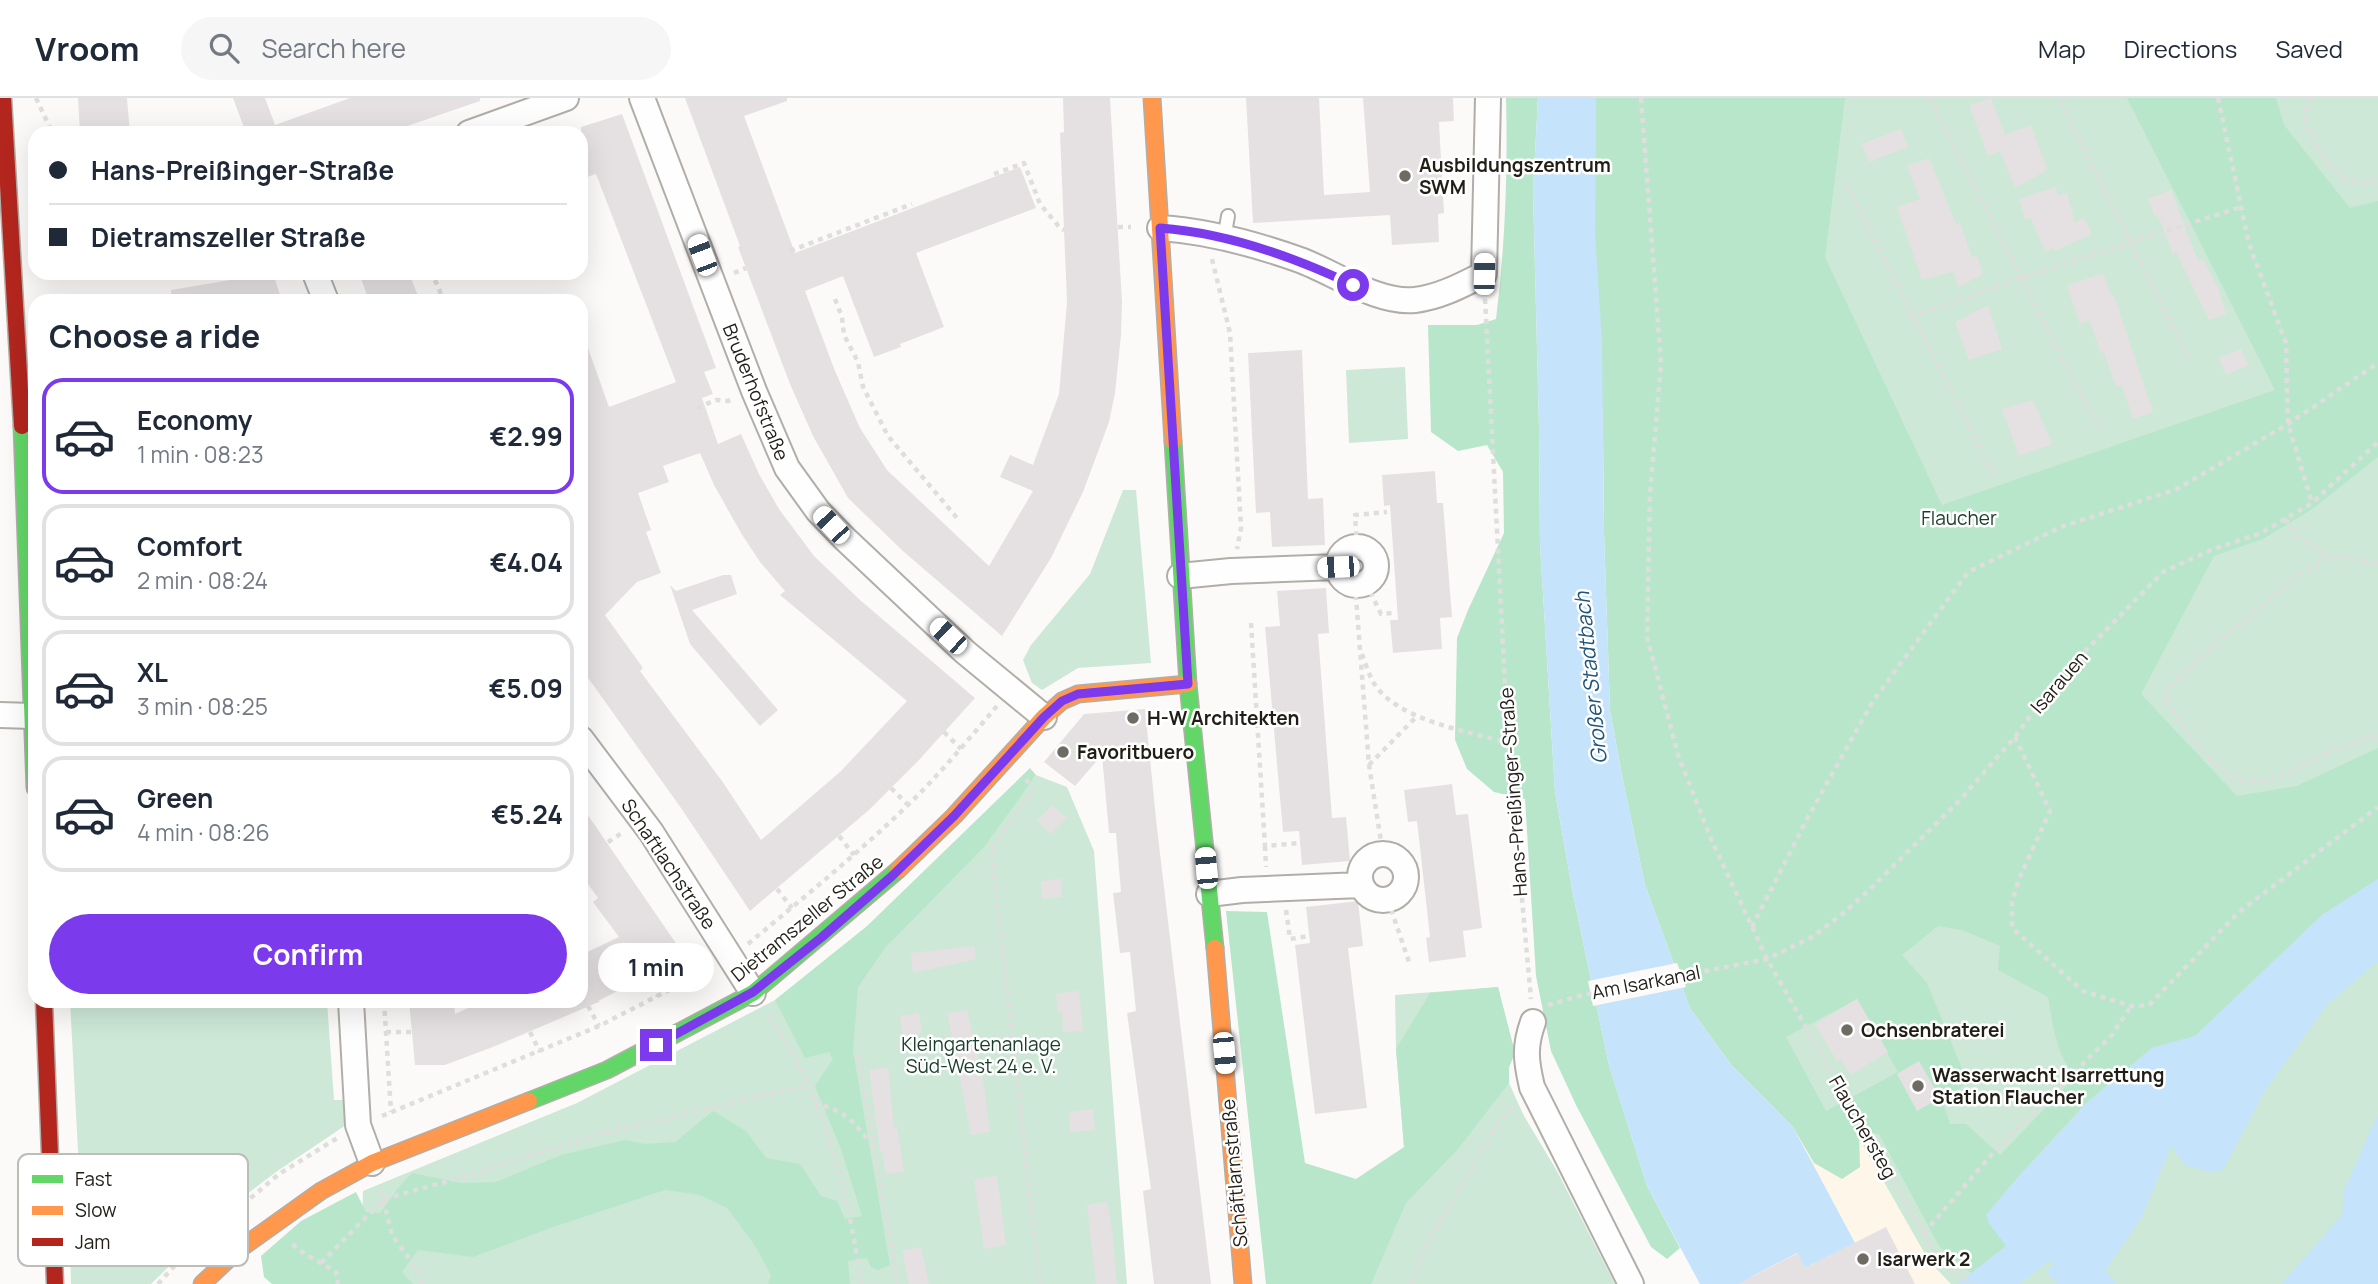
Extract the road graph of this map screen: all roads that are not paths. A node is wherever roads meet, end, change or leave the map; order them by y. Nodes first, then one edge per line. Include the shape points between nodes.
1 (3, 98) edge
2 (566, 98) edge
3 (642, 98) edge
4 (1152, 98) edge
5 (1488, 98) edge
6 (488, 126) edge
7 (1160, 228) junction
8 (25, 275) edge
9 (28, 428) edge
10 (1338, 567) junction
11 (1180, 576) junction
12 (1188, 684) junction
13 (0, 715) edge
14 (28, 716) edge
15 (1044, 717) junction
16 (588, 748) edge
17 (1361, 885) junction
18 (1209, 894) junction
19 (753, 992) junction
20 (44, 1008) edge
21 (351, 1008) edge
22 (1533, 1022) road end
23 (50, 1154) edge
24 (372, 1163) junction
25 (248, 1243) edge
26 (54, 1266) edge
27 (221, 1266) edge
28 (55, 1284) edge
29 (202, 1284) edge
30 (1243, 1284) edge
31 (1631, 1284) edge

1 - 8 street
2 - 6 street
3 - 15 street, Bruderhofstraße via 787,468 818,511 907,598
4 - 7 street, Schäftlarnstraße
5 - 7 street via 1484,274 1450,291 1413,300 1384,296 1220,229
7 - 11 street, Schäftlarnstraße
8 - 9 street
10 - 10 street via 1343,553 1357,546 1371,552 1377,566 1375,574 1361,584 1343,579
10 - 11 street
11 - 12 street, Schäftlarnstraße
12 - 15 street, Dietramszeller Straße via 1078,694
12 - 18 street, Schäftlarnstraße
13 - 14 street
15 - 19 street, Dietramszeller Straße via 892,876
16 - 19 street, Schaftlachstraße via 651,832
17 - 17 street via 1363,866 1374,856 1383,854 1401,862 1406,877 1401,892 1388,900 1375,899
17 - 18 street
18 - 30 street, Schäftlarnstraße
19 - 24 street, Dietramszeller Straße via 607,1070
20 - 23 street
21 - 24 street via 358,1125
22 - 31 street via 1526,1041 1532,1087
24 - 25 street, Dietramszeller Straße via 321,1191
26 - 28 street
27 - 29 street, Dietramszeller Straße

